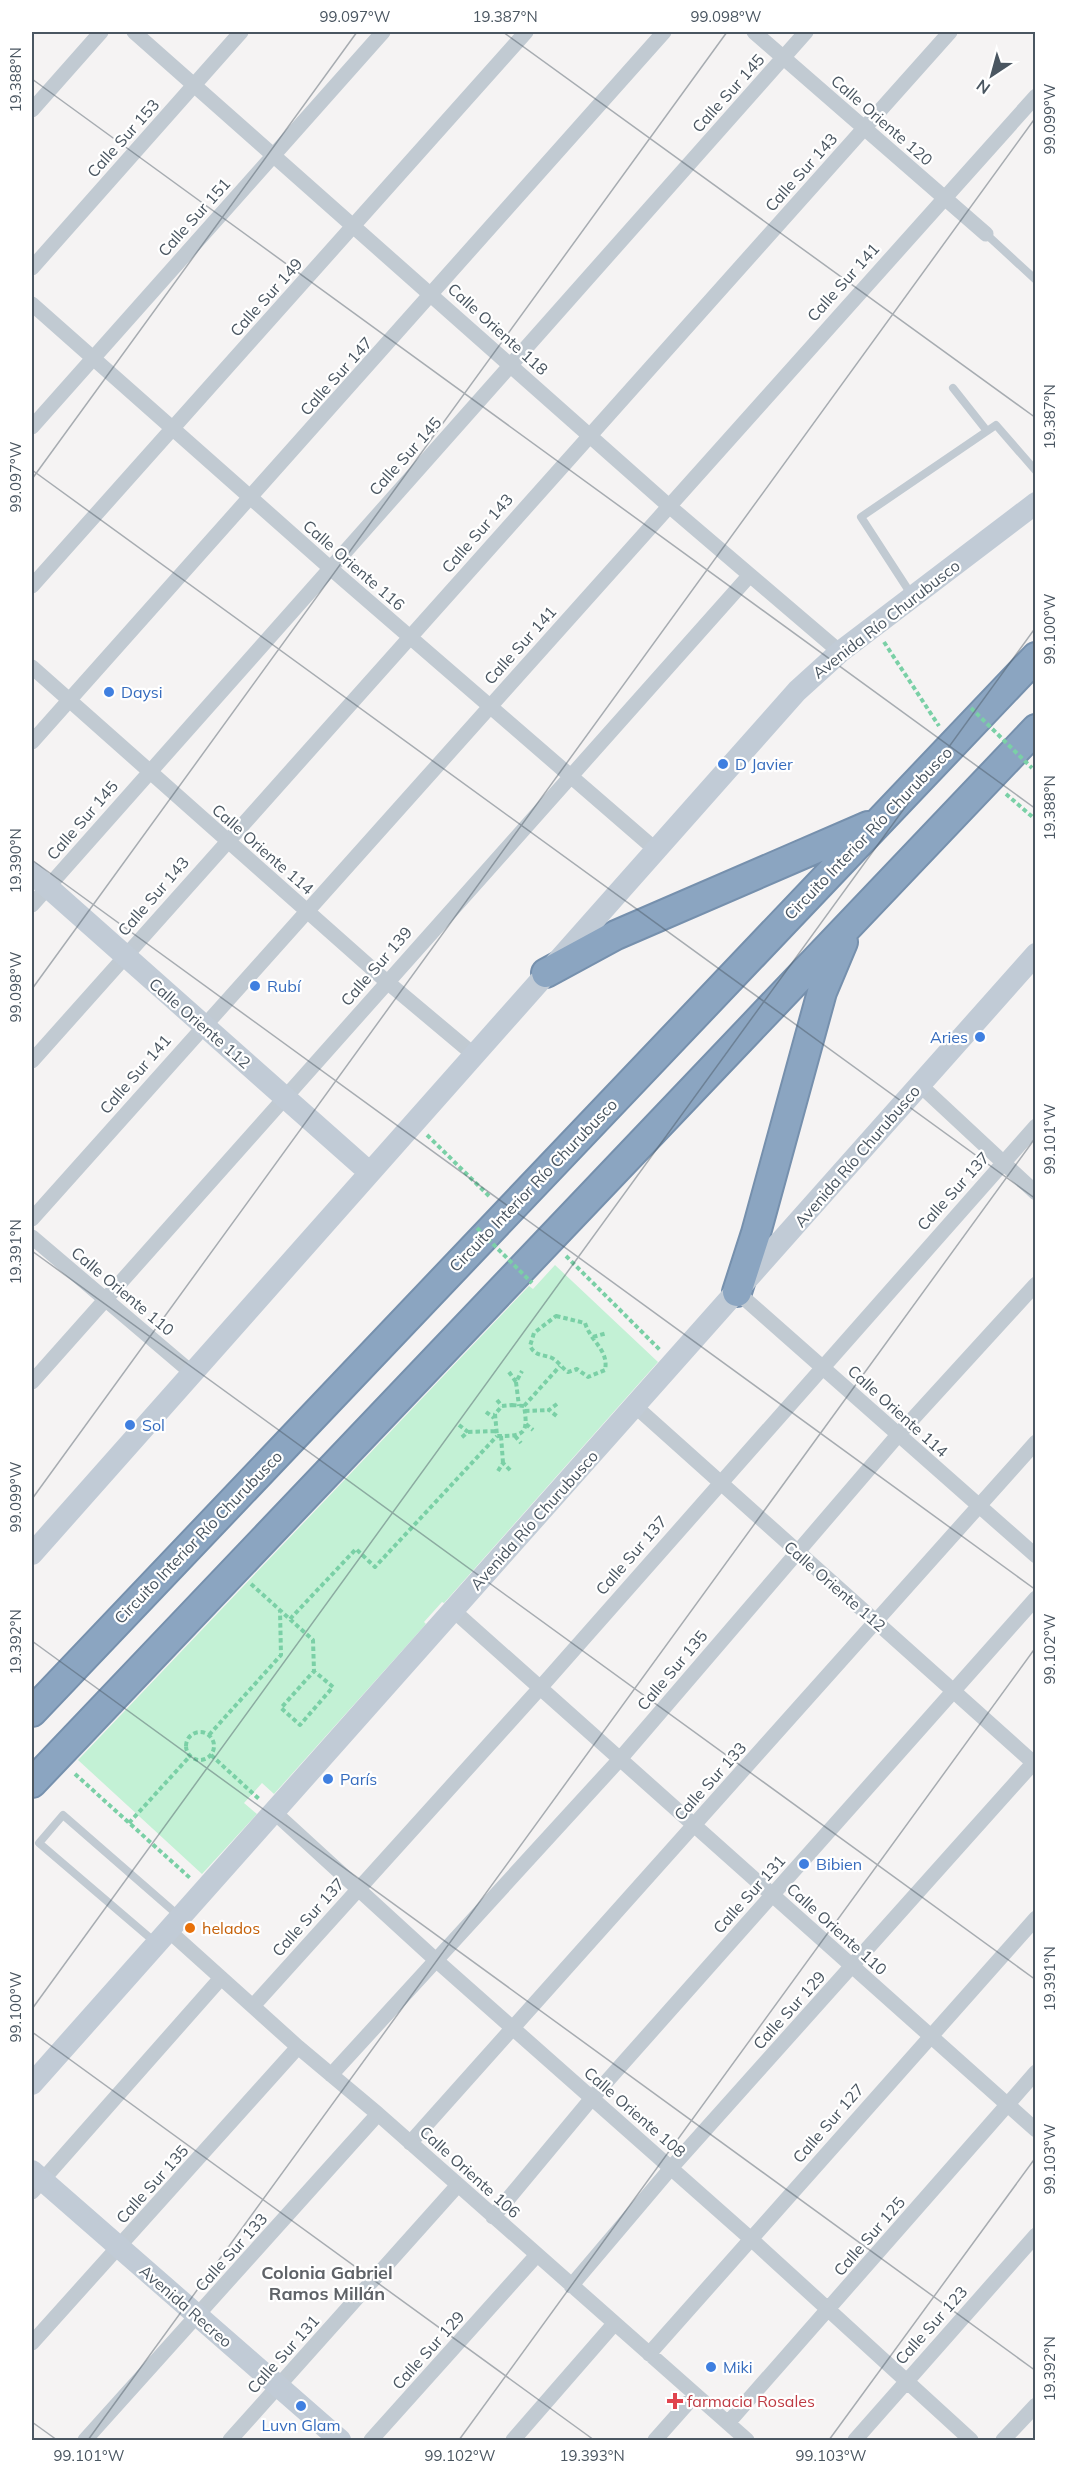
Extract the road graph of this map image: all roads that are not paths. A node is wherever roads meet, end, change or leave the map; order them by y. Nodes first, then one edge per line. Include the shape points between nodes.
1 (101, 32) edge
2 (134, 32) edge
3 (241, 32) edge
4 (383, 32) edge
5 (526, 32) edge
6 (664, 32) edge
7 (754, 32) edge
8 (806, 32) edge
9 (950, 32) edge
10 (783, 58) junction
11 (194, 84) junction
12 (1035, 96) edge
13 (32, 110) edge
14 (864, 129) junction
15 (274, 156) junction
16 (943, 197) junction
17 (354, 226) junction
18 (986, 234) joint
19 (32, 268) edge
20 (1035, 280) edge
21 (432, 294) junction
22 (32, 304) edge
23 (92, 358) junction
24 (510, 365) junction
25 (953, 388) dead end
26 (32, 427) edge
27 (172, 428) junction
28 (987, 431) junction
29 (588, 434) junction
30 (1035, 471) edge
31 (251, 498) junction
32 (1035, 503) edge
33 (669, 506) junction
34 (328, 567) junction
35 (749, 576) junction
36 (32, 586) edge
37 (913, 598) junction
38 (410, 636) junction
39 (840, 652) junction
40 (1035, 657) edge
41 (32, 667) edge
42 (67, 700) junction
43 (489, 707) junction
44 (1035, 729) edge
45 (32, 742) edge
46 (148, 771) junction
47 (568, 776) junction
48 (879, 822) junction
49 (226, 840) junction
50 (656, 850) junction
51 (40, 880) edge
52 (32, 905) edge
53 (306, 910) junction
54 (855, 919) junction
55 (1035, 954) edge
56 (124, 956) junction
57 (546, 973) junction
58 (386, 981) junction
59 (203, 1025) junction
60 (473, 1054) junction
61 (32, 1061) edge
62 (920, 1085) junction
63 (285, 1097) junction
64 (1035, 1126) edge
65 (1002, 1163) junction
66 (369, 1172) junction
67 (1035, 1193) edge
68 (32, 1219) edge
69 (32, 1237) edge
70 (1035, 1284) edge
71 (736, 1292) junction
72 (105, 1300) junction
73 (821, 1366) junction
74 (192, 1373) junction
75 (32, 1382) edge
76 (635, 1406) junction
77 (898, 1435) junction
78 (1035, 1442) edge
79 (718, 1483) junction
80 (978, 1507) junction
81 (796, 1552) junction
82 (32, 1554) edge
83 (1035, 1556) edge
84 (1035, 1598) edge
85 (454, 1611) junction
86 (876, 1623) junction
87 (540, 1688) junction
88 (955, 1692) junction
89 (32, 1712) edge
90 (620, 1759) junction
91 (1035, 1762) edge
92 (32, 1784) edge
93 (274, 1812) junction
94 (694, 1825) junction
95 (358, 1887) junction
96 (772, 1895) junction
97 (1035, 1917) edge
98 (169, 1931) junction
99 (438, 1962) junction
100 (853, 1967) junction
101 (220, 1978) junction
102 (253, 2006) junction
103 (514, 2030) junction
104 (929, 2035) junction
105 (298, 2047) junction
106 (1035, 2072) edge
107 (331, 2075) junction
108 (32, 2084) edge
109 (592, 2098) junction
110 (1006, 2104) junction
111 (378, 2114) junction
112 (1035, 2130) edge
113 (410, 2143) junction
114 (672, 2168) junction
115 (35, 2181) edge
116 (458, 2185) junction
117 (493, 2217) junction
118 (1035, 2235) edge
119 (751, 2239) junction
120 (119, 2247) junction
121 (536, 2256) junction
122 (571, 2286) junction
123 (828, 2311) junction
124 (198, 2316) junction
125 (614, 2324) junction
126 (32, 2343) edge
127 (649, 2354) junction
128 (906, 2380) junction
129 (278, 2386) junction
130 (695, 2395) junction
131 (1035, 2405) edge
132 (728, 2423) junction
133 (85, 2440) edge
134 (230, 2440) edge
135 (340, 2440) edge
136 (371, 2440) edge
137 (513, 2440) edge
138 (655, 2440) edge
139 (747, 2440) edge
140 (855, 2440) edge
141 (971, 2440) edge
142 (1003, 2440) edge

1 - 13 street
2 - 11 street, Calle Oriente 118
3 - 11 street, Calle Sur 153
4 - 15 street, Calle Sur 151
5 - 17 street, Calle Sur 149
6 - 21 street, Calle Sur 147
7 - 10 street, Calle Oriente 120
8 - 10 street, Calle Sur 145
9 - 14 street, Calle Sur 143
10 - 14 street, Calle Oriente 120
10 - 24 street, Calle Sur 145
11 - 15 street, Calle Oriente 118
11 - 19 street, Calle Sur 153
12 - 16 street, Calle Sur 141
14 - 16 street, Calle Oriente 120
14 - 29 street, Calle Sur 143
15 - 17 street, Calle Oriente 118
15 - 23 street, Calle Sur 151
16 - 18 street, Calle Oriente 120
16 - 33 street, Calle Sur 141
17 - 21 street, Calle Oriente 118
17 - 27 street, Calle Sur 149
18 - 20 lane
21 - 24 street, Calle Oriente 118
21 - 31 street, Calle Sur 147
22 - 23 street, Calle Oriente 116
23 - 26 street, Calle Sur 151
23 - 27 street, Calle Oriente 116
24 - 29 street, Calle Oriente 118
24 - 34 street, Calle Sur 145
25 - 28 lane
27 - 31 street, Calle Oriente 116
27 - 36 street, Calle Sur 149
28 - 30 lane via 996,426
28 - 37 lane via 861,517
29 - 33 street, Calle Oriente 118
29 - 38 street, Calle Sur 143
31 - 34 street, Calle Oriente 116
31 - 42 street, Calle Sur 147
32 - 37 main road, Avenida Río Churubusco
33 - 35 street, Calle Oriente 118
33 - 43 street, Calle Sur 141
34 - 38 street, Calle Oriente 116
34 - 46 street, Calle Sur 145
35 - 39 street, Calle Oriente 118
35 - 47 street, Calle Sur 139
37 - 39 main road, Avenida Río Churubusco
38 - 43 street, Calle Oriente 116
38 - 49 street, Calle Sur 143
39 - 50 main road, Avenida Río Churubusco via 798,691
40 - 48 highway, Circuito Interior Río Churubusco
41 - 42 street, Calle Oriente 114
42 - 45 street, Calle Sur 147
42 - 46 street, Calle Oriente 114
43 - 47 street, Calle Oriente 116
43 - 53 street, Calle Sur 141
44 - 54 highway
46 - 49 street, Calle Oriente 114
46 - 51 street, Calle Sur 145
47 - 50 street, Calle Oriente 116
47 - 58 street, Calle Sur 139
48 - 57 highway via 616,935
48 - 89 highway, Circuito Interior Río Churubusco
49 - 53 street, Calle Oriente 114
49 - 56 street, Calle Sur 143
50 - 57 main road, Avenida Río Churubusco
51 - 52 street, Calle Sur 145
51 - 56 main road, Calle Oriente 112
53 - 58 street, Calle Oriente 114
53 - 59 street, Calle Sur 141
54 - 71 highway via 822,992
54 - 92 highway
55 - 62 main road, Avenida Río Churubusco
56 - 59 main road, Calle Oriente 112
56 - 61 street, Calle Sur 143
57 - 60 main road, Avenida Río Churubusco
58 - 60 street, Calle Oriente 114
58 - 63 street, Calle Sur 139
59 - 63 main road, Calle Oriente 112
59 - 68 street, Calle Sur 141
60 - 66 main road, Avenida Río Churubusco
62 - 65 street
62 - 71 main road, Avenida Río Churubusco
63 - 66 main road, Calle Oriente 112
63 - 72 street, Calle Sur 139
64 - 65 street, Calle Sur 137
65 - 67 street
65 - 73 street, Calle Sur 137
66 - 74 main road, Avenida Río Churubusco
69 - 72 street, Calle Oriente 110
70 - 77 street, Calle Sur 135
71 - 73 street, Calle Oriente 114
71 - 76 main road, Avenida Río Churubusco
72 - 74 street, Calle Oriente 110
72 - 75 street, Calle Sur 139
73 - 77 street, Calle Oriente 114
73 - 79 street, Calle Sur 137
74 - 82 main road, Avenida Río Churubusco
76 - 79 street, Calle Oriente 112
76 - 85 main road, Avenida Río Churubusco
77 - 80 street, Calle Oriente 114
77 - 81 street, Calle Sur 135
78 - 80 street, Calle Sur 133
79 - 81 street, Calle Oriente 112
79 - 87 street, Calle Sur 137
80 - 83 street, Calle Oriente 114
80 - 86 street, Calle Sur 133
81 - 86 street, Calle Oriente 112
81 - 90 street, Calle Sur 135
84 - 88 street, Calle Sur 131
85 - 87 street, Calle Oriente 110
85 - 93 main road, Avenida Río Churubusco
86 - 88 street, Calle Oriente 112
86 - 94 street, Calle Sur 133
87 - 90 street, Calle Oriente 110
87 - 95 street, Calle Sur 137
88 - 91 street, Calle Oriente 112
88 - 96 street, Calle Sur 131
90 - 94 street, Calle Oriente 110
90 - 99 street, Calle Sur 135
91 - 100 street, Calle Sur 129
93 - 95 street, Calle Oriente 108
93 - 98 main road, Avenida Río Churubusco
94 - 96 street, Calle Oriente 110
94 - 103 street, Calle Sur 133
95 - 99 street, Calle Oriente 108
95 - 102 street, Calle Sur 137
96 - 100 street, Calle Oriente 110
96 - 109 street, Calle Sur 131
97 - 104 street, Calle Sur 127
98 - 98 lane via 39,1843 63,1815
98 - 101 street, Calle Oriente 106
98 - 108 main road, Avenida Río Churubusco
99 - 103 street, Calle Oriente 108
99 - 107 street, Calle Sur 135
100 - 104 street, Calle Oriente 110
100 - 114 street, Calle Sur 129
101 - 102 street, Calle Oriente 106
101 - 115 street
102 - 105 street, Calle Oriente 106
103 - 109 street, Calle Oriente 108
103 - 113 street, Calle Sur 133
104 - 110 street, Calle Oriente 110
104 - 119 street, Calle Sur 127
105 - 107 street, Calle Oriente 106
105 - 120 street, Calle Sur 135
106 - 110 street, Calle Sur 125
107 - 111 street, Calle Oriente 106
109 - 114 street, Calle Oriente 108
109 - 117 street, Calle Sur 131
110 - 112 street, Calle Oriente 110
110 - 123 street, Calle Sur 125
111 - 113 street, Calle Oriente 106
111 - 124 street, Calle Sur 133
113 - 116 street, Calle Oriente 106
114 - 119 street, Calle Oriente 108
114 - 122 street, Calle Sur 129
115 - 120 main road, Avenida Recreo
116 - 117 street, Calle Oriente 106
116 - 129 street, Calle Sur 131
117 - 121 street, Calle Oriente 106
118 - 128 street, Calle Sur 123
119 - 123 street, Calle Oriente 108
119 - 127 street, Calle Sur 127
120 - 124 main road, Avenida Recreo
120 - 126 street, Calle Sur 135
121 - 122 street, Calle Oriente 106
121 - 136 street, Calle Sur 129
122 - 125 street, Calle Oriente 106
123 - 128 street, Calle Oriente 108
123 - 132 street, Calle Sur 125
124 - 129 main road, Avenida Recreo
124 - 133 street, Calle Sur 133
125 - 127 street, Calle Oriente 106
125 - 137 street
127 - 130 street, Calle Oriente 106
128 - 140 street, Calle Sur 123
128 - 141 street, Calle Oriente 108
129 - 134 street, Calle Sur 131
129 - 135 main road, Avenida Recreo
130 - 132 street, Calle Oriente 106
130 - 138 street
131 - 142 street
132 - 139 street, Calle Oriente 106

